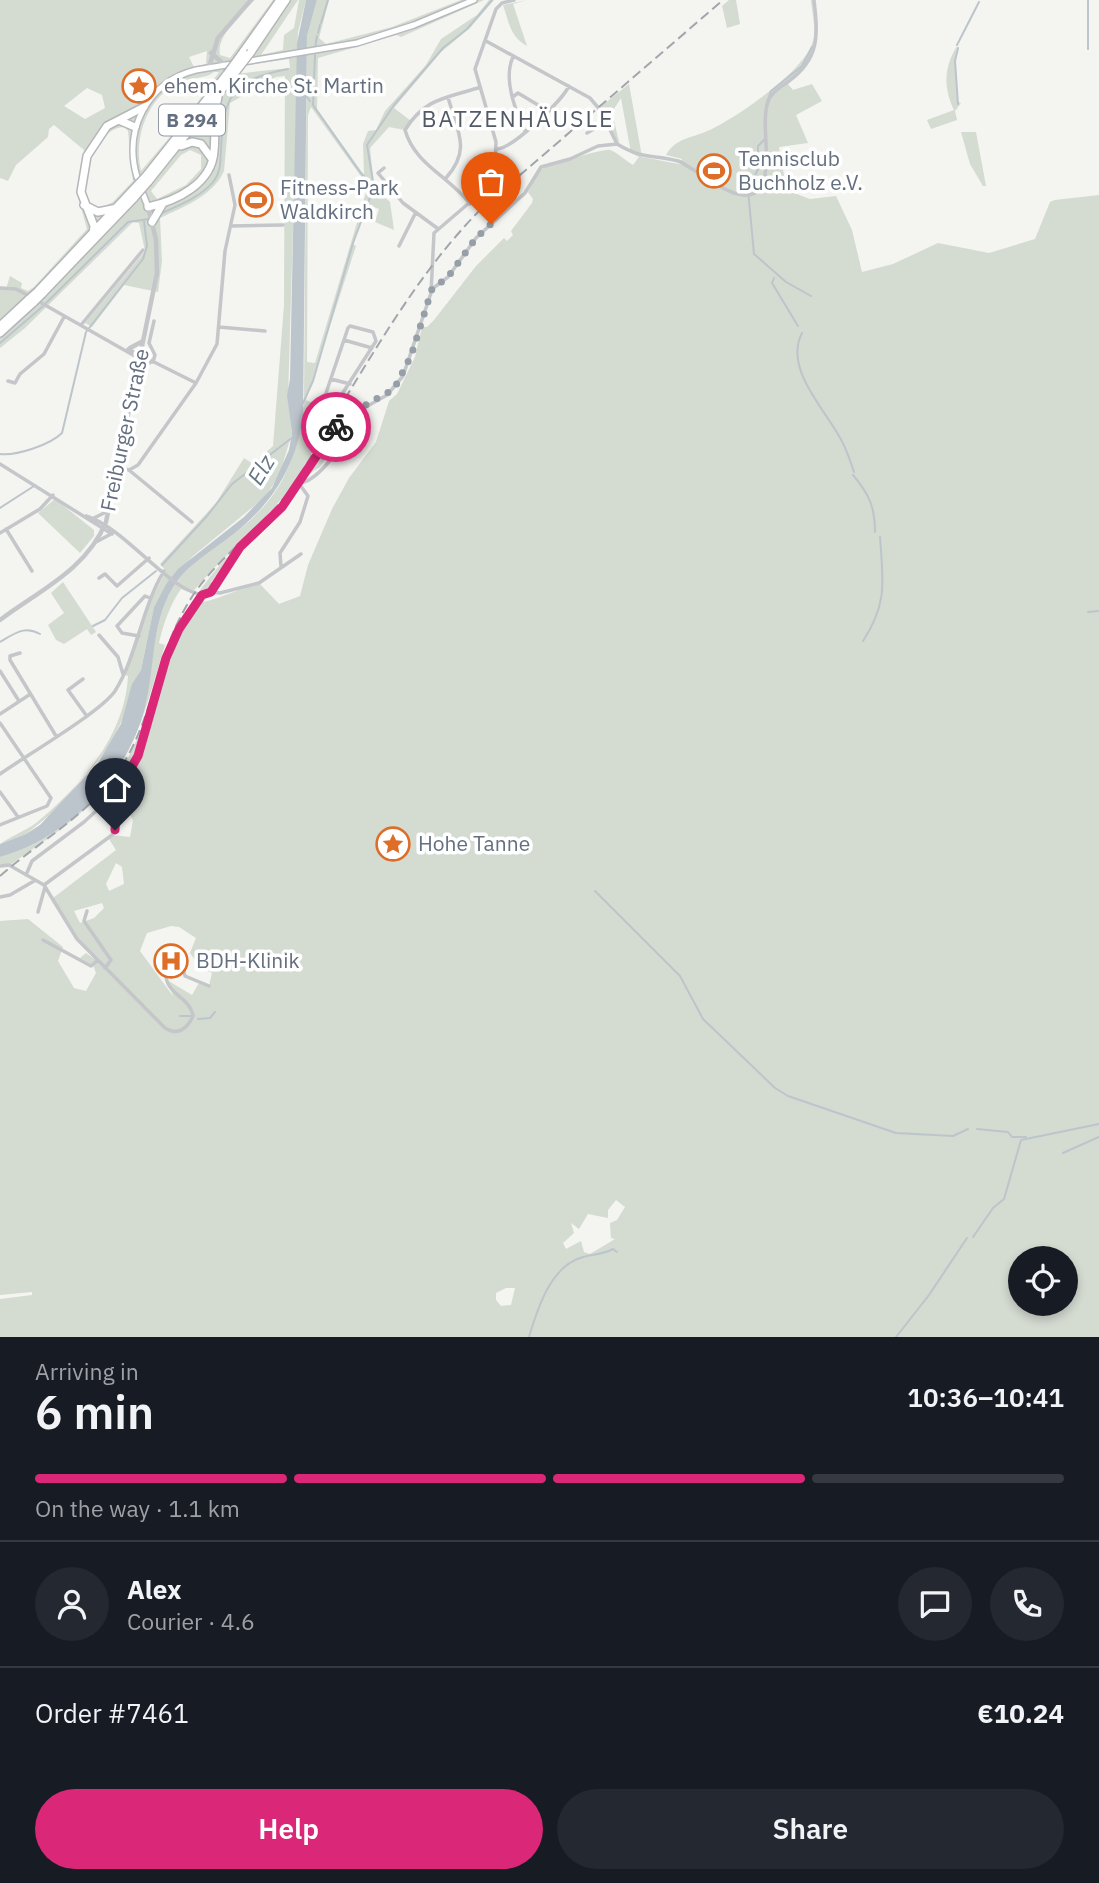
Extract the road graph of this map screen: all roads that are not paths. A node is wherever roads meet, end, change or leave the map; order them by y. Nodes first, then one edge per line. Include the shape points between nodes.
1 (251, 0) edge
2 (280, 0) edge
3 (286, 0) edge
4 (474, 0) edge
5 (514, 0) edge
6 (814, 0) edge
7 (485, 41) junction
8 (247, 52) junction
9 (211, 54) junction
10 (514, 56) junction
11 (225, 65) junction
12 (210, 67) junction
13 (231, 74) junction
14 (569, 86) junction
15 (478, 89) junction
16 (218, 96) junction
17 (514, 96) junction
18 (448, 97) junction
19 (144, 107) junction
20 (548, 111) junction
21 (124, 120) junction
22 (606, 122) junction
23 (136, 125) junction
24 (525, 131) junction
25 (587, 133) dead end
26 (617, 144) junction
27 (177, 148) junction
28 (497, 149) junction
29 (213, 159) junction
30 (384, 168) dead end
31 (229, 174) dead end
32 (144, 178) junction
33 (446, 178) junction
34 (144, 194) dead end
35 (133, 195) junction
36 (470, 204) junction
37 (84, 205) junction
38 (161, 206) junction
39 (118, 207) junction
40 (149, 209) junction
41 (416, 213) junction
42 (152, 222) junction
43 (283, 225) dead end
44 (230, 226) junction
45 (437, 228) junction
46 (93, 235) junction
47 (399, 246) dead end
48 (143, 250) dead end
49 (0, 288) edge
50 (432, 289) junction
51 (38, 299) junction
52 (64, 317) junction
53 (154, 321) dead end
54 (0, 326) edge
55 (83, 326) junction
56 (219, 327) junction
57 (265, 331) dead end
58 (0, 333) edge
59 (344, 340) junction
60 (144, 341) junction
61 (372, 348) junction
62 (128, 349) junction
63 (141, 356) junction
64 (151, 362) junction
65 (138, 369) junction
66 (331, 379) junction
67 (8, 381) dead end
68 (197, 383) junction
69 (350, 384) junction
70 (362, 408) junction
71 (321, 427) junction
72 (330, 434) junction
73 (0, 465) edge
74 (119, 467) junction
75 (129, 470) junction
76 (299, 483) junction
77 (53, 495) junction
78 (110, 509) junction
79 (86, 516) junction
80 (93, 518) junction
81 (192, 522) dead end
82 (104, 527) junction
83 (6, 529) junction
84 (0, 533) edge
85 (112, 534) junction
86 (120, 536) junction
87 (96, 542) junction
88 (301, 554) dead end
89 (149, 558) junction
90 (281, 567) junction
91 (32, 571) dead end
92 (166, 572) junction
93 (99, 578) dead end
94 (211, 592) junction
95 (150, 598) junction
96 (201, 598) junction
97 (0, 620) edge
98 (99, 635) dead end
99 (139, 636) junction
100 (20, 653) dead end
101 (0, 671) edge
102 (123, 674) junction
103 (83, 679) dead end
104 (29, 695) junction
105 (19, 701) junction
106 (0, 714) edge
107 (86, 715) junction
108 (0, 723) edge
109 (56, 736) junction
110 (23, 758) junction
111 (0, 774) edge
112 (0, 792) edge
113 (117, 792) junction
114 (18, 817) junction
115 (0, 825) edge
116 (0, 866) edge
117 (26, 875) junction
118 (34, 881) junction
119 (45, 886) junction
120 (0, 897) edge
121 (87, 911) dead end
122 (38, 912) dead end
123 (43, 940) dead end
124 (97, 961) junction
125 (105, 968) junction
126 (209, 986) dead end

1 - 9 street via 235,15
2 - 8 highway, B 294
3 - 8 highway, B 294
4 - 11 main road via 383,36 310,53
5 - 7 street via 496,9
6 - 26 street via 818,40 803,68 773,93 766,113 768,136 761,187 749,194 731,193 684,164 640,157
7 - 10 street
7 - 15 street via 475,62
8 - 13 highway, B 294, bridge
9 - 11 street
9 - 12 street
10 - 14 street
10 - 17 street via 508,73
11 - 12 main road
12 - 19 main road via 172,79
13 - 16 highway, B 294
13 - 32 highway, B 294
14 - 20 street
14 - 22 street via 593,101
15 - 18 street
15 - 28 street
16 - 27 highway, B 294
16 - 29 highway
17 - 20 street via 518,93
17 - 24 street
18 - 33 street via 463,153
18 - 33 street via 418,110 405,130 417,158
19 - 21 highway
19 - 23 main road
20 - 24 street
21 - 23 highway
21 - 37 highway via 107,126 90,149 80,181
22 - 25 street
22 - 26 street
23 - 32 main road via 132,154
24 - 28 street
26 - 50 street via 598,146 541,167 525,193 476,238 448,277
27 - 29 highway via 198,143
27 - 32 highway, B 294
28 - 36 street via 494,167
29 - 38 highway via 197,184
30 - 41 street via 379,178
31 - 44 street via 235,200
32 - 35 highway, B 294, bridge
33 - 36 street
34 - 40 main road, Freiburger Straße
35 - 39 highway, B 294
35 - 51 highway, B 294
36 - 45 street
37 - 39 highway via 98,212
37 - 46 highway via 94,226
38 - 40 highway
38 - 42 highway
39 - 46 highway, B 294
40 - 42 street, Freiburger Straße
41 - 45 street
41 - 47 street
42 - 60 street, Freiburger Straße via 157,273
43 - 44 street
44 - 56 street
45 - 50 street via 432,240
46 - 51 highway, B 294
48 - 55 street
49 - 51 street
50 - 70 street via 398,382 387,395
51 - 52 street
51 - 54 highway, B 294
51 - 58 highway, B 294
52 - 55 street
52 - 67 street via 44,354 15,383
53 - 64 street
55 - 62 street
56 - 57 street
56 - 68 street via 217,344
59 - 61 street
59 - 61 street via 351,326 367,330 377,339
59 - 66 street
60 - 62 street
60 - 63 street, Freiburger Straße
61 - 69 street
62 - 63 street
63 - 64 street
63 - 65 street, Freiburger Straße
64 - 65 street
64 - 68 street
65 - 74 street, Freiburger Straße
66 - 69 street
66 - 71 street via 312,416
68 - 75 street via 138,465
69 - 71 street
70 - 72 street via 342,419
70 - 76 street via 331,458 309,481
71 - 72 street
72 - 76 street
73 - 77 street
74 - 75 street
74 - 78 street, Freiburger Straße
75 - 81 street
76 - 90 street via 308,496 300,522 280,553
76 - 94 street via 282,507 240,547
77 - 79 street
77 - 83 street via 40,509
78 - 80 street
78 - 82 street, Freiburger Straße
79 - 80 street
79 - 82 street
80 - 82 street
82 - 85 street
82 - 86 street
82 - 87 street, Freiburger Straße
83 - 84 street
83 - 91 street
85 - 86 street
85 - 87 street
86 - 89 street
87 - 97 street, Freiburger Straße via 72,569
88 - 90 street
89 - 92 street
89 - 93 street via 117,586 105,574
90 - 94 street via 259,583
92 - 95 street
92 - 96 street
94 - 96 street
95 - 99 street
95 - 99 street via 136,602 117,626 122,633
96 - 113 street via 173,643 138,756
98 - 102 street via 118,657
99 - 102 street
100 - 104 street via 9,658
101 - 105 street
102 - 107 street via 110,697
103 - 107 street via 68,690
104 - 105 street
104 - 109 street
105 - 106 street
107 - 109 street
108 - 110 street
109 - 110 street
110 - 111 street
110 - 114 street via 51,798 47,806
112 - 114 street
113 - 117 street via 32,861
113 - 119 street via 112,835
114 - 115 street
116 - 117 street via 9,865
117 - 118 street
118 - 119 street
118 - 120 street
119 - 122 street
119 - 124 street via 77,939
121 - 125 street via 84,921 111,960
123 - 124 street via 91,966
124 - 125 street
125 - 126 street via 170,1031 184,1030 193,1016 167,983 169,959 179,956 185,976

